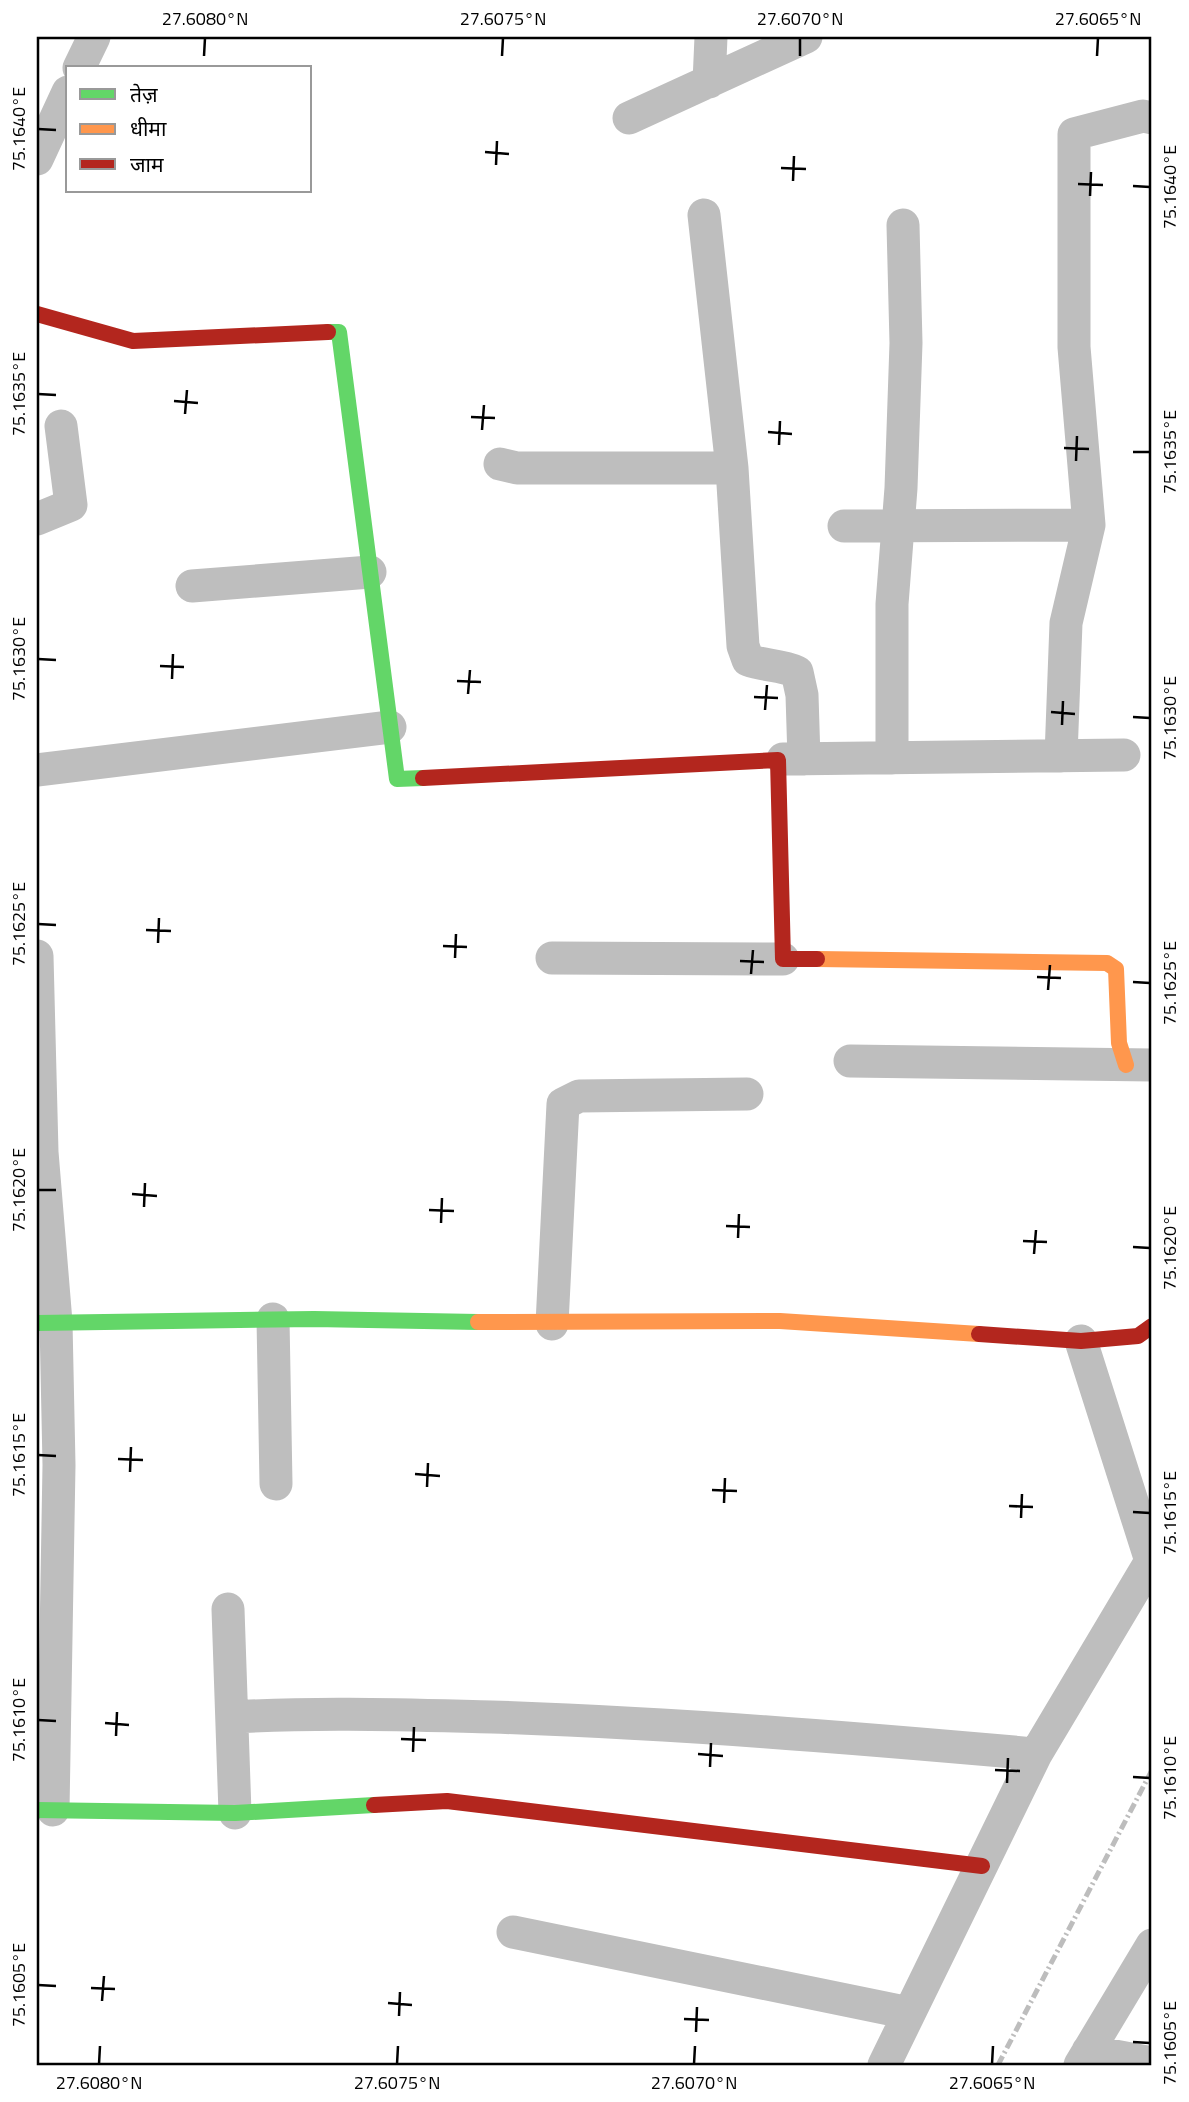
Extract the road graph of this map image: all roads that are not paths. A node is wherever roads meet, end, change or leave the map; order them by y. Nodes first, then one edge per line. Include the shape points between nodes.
1 (94, 37) edge
2 (711, 37) edge
3 (806, 37) edge
4 (80, 66) edge
5 (709, 82) junction
6 (66, 96) edge
7 (629, 118) dead end
8 (1152, 118) edge
9 (37, 159) edge
10 (704, 215) dead end
11 (903, 225) dead end
12 (37, 314) edge
13 (61, 426) dead end
14 (500, 464) dead end
15 (732, 468) junction
16 (37, 519) edge
17 (1089, 524) junction
18 (899, 525) junction
19 (844, 526) dead end
20 (370, 572) junction
21 (192, 586) dead end
22 (390, 727) junction
23 (1124, 755) dead end
24 (1061, 756) junction
25 (892, 758) junction
26 (791, 759) junction
27 (37, 770) edge
28 (37, 956) edge
29 (552, 958) dead end
30 (783, 959) junction
31 (850, 1061) dead end
32 (1139, 1065) edge
33 (747, 1094) dead end
34 (273, 1319) junction
35 (46, 1322) edge
36 (552, 1324) junction
37 (1152, 1326) edge
38 (1081, 1341) junction
39 (276, 1484) dead end
40 (48, 1508) edge
41 (1152, 1562) edge
42 (228, 1609) dead end
43 (233, 1717) junction
44 (1036, 1754) junction
45 (45, 1810) edge
46 (235, 1813) junction
47 (982, 1866) junction
48 (513, 1933) dead end
49 (1152, 1945) edge
50 (909, 2013) junction
51 (1084, 2058) edge
52 (1152, 2063) edge
53 (884, 2065) edge

1 - 4 street
2 - 5 street
3 - 5 street
5 - 7 street
6 - 9 street
8 - 17 street via 1143,116 1074,135 1074,347
10 - 15 street
11 - 18 street via 906,343
12 - 20 street via 133,341 339,332
13 - 16 street via 71,505
14 - 15 street via 517,468
15 - 26 street via 743,646 748,660 797,672 802,695
17 - 18 street
17 - 24 street via 1066,623
18 - 19 street
18 - 25 street via 892,604
20 - 21 street
20 - 22 street
22 - 26 street via 397,779
22 - 27 street
23 - 24 street
24 - 25 street
25 - 26 street
26 - 30 street
28 - 35 street
29 - 30 street
30 - 32 street via 1107,963 1116,969 1119,1042
31 - 32 street
33 - 36 street via 579,1096 563,1104
34 - 35 street
34 - 36 street
34 - 39 street
35 - 40 street
36 - 38 street via 780,1321
37 - 38 street via 1138,1336
38 - 41 street
40 - 45 street
41 - 44 street
42 - 43 street
43 - 44 street via 325,1712 542,1719 771,1731
43 - 46 street
44 - 47 street
45 - 46 street
46 - 47 street via 447,1801
47 - 50 street
48 - 50 street
49 - 51 street
50 - 53 street
51 - 52 street

